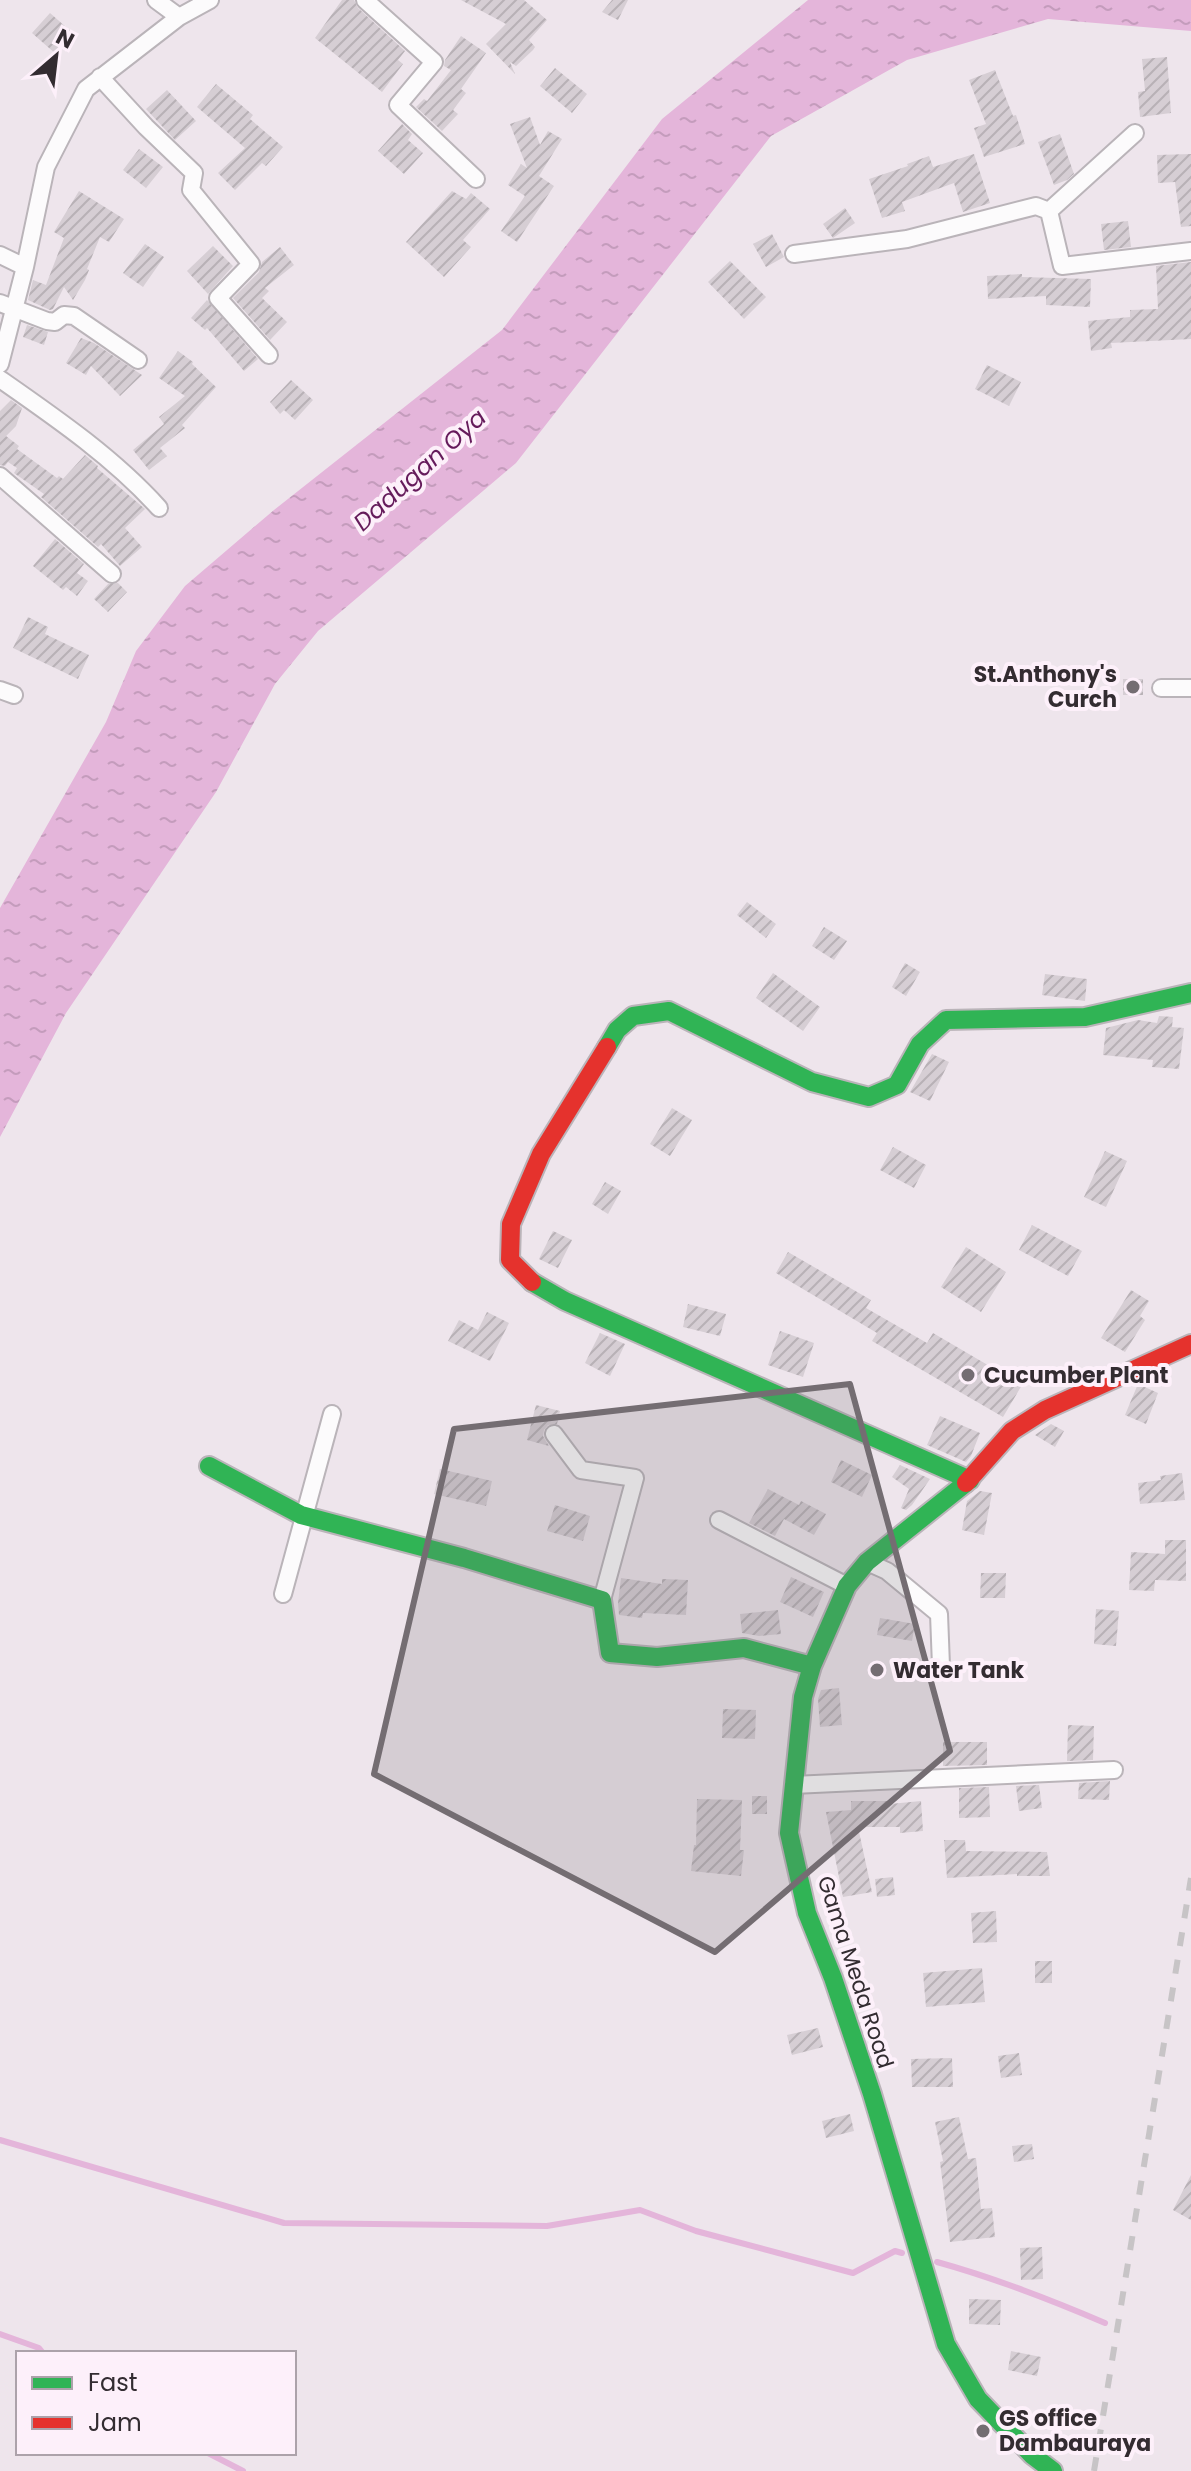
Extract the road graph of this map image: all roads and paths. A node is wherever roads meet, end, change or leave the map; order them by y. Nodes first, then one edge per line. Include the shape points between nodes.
1 (156, 0) edge
2 (210, 0) edge
3 (365, 0) edge
4 (179, 17) junction
5 (100, 77) junction
6 (1135, 133) dead end
7 (476, 179) dead end
8 (1049, 211) junction
9 (1191, 251) edge
10 (794, 254) dead end
11 (0, 255) edge
12 (25, 267) junction
13 (6, 306) edge
14 (269, 355) dead end
15 (138, 360) dead end
16 (0, 364) edge
17 (0, 379) edge
18 (0, 476) edge
19 (159, 508) dead end
20 (112, 574) dead end
21 (1161, 688) dead end
22 (1191, 688) edge
23 (1191, 993) edge
24 (1191, 1344) edge
25 (332, 1414) dead end
26 (554, 1434) dead end
27 (209, 1466) dead end
28 (970, 1480) junction
29 (304, 1516) junction
30 (719, 1520) dead end
31 (867, 1562) junction
32 (847, 1586) junction
33 (283, 1594) dead end
34 (602, 1600) junction
35 (812, 1666) junction
36 (941, 1666) dead end
37 (1114, 1770) dead end
38 (793, 1785) junction
39 (1053, 2471) edge

1 - 4 street
2 - 4 street
3 - 7 street via 434,62 398,105
4 - 5 street
5 - 12 street via 86,89 46,167
5 - 14 street via 194,173 191,190 251,264 218,298
6 - 8 street
8 - 9 street via 1062,266
8 - 10 street via 1036,206 907,239
11 - 12 street
12 - 13 street
13 - 15 street via 55,322 74,316
13 - 16 street
17 - 19 street via 134,479
18 - 20 street
21 - 22 street
23 - 28 street via 1085,1017 946,1020 920,1044 897,1085 869,1097 812,1082 669,1011 633,1016 617,1030 541,1154 511,1224 510,1260 529,1280 565,1301
24 - 28 street, Gama Meda Road via 1045,1410 1012,1431
25 - 29 street
26 - 34 street via 581,1470 635,1478
27 - 29 street
28 - 31 street, Gama Meda Road
29 - 33 street
29 - 34 street
30 - 32 street
31 - 32 street, Gama Meda Road
31 - 36 street via 887,1571 939,1614
32 - 35 street, Gama Meda Road
34 - 35 street via 610,1653 657,1657 744,1648
35 - 38 street, Gama Meda Road
37 - 38 street
38 - 39 street, Gama Meda Road via 789,1833 807,1913 872,2094 946,2344 978,2399

